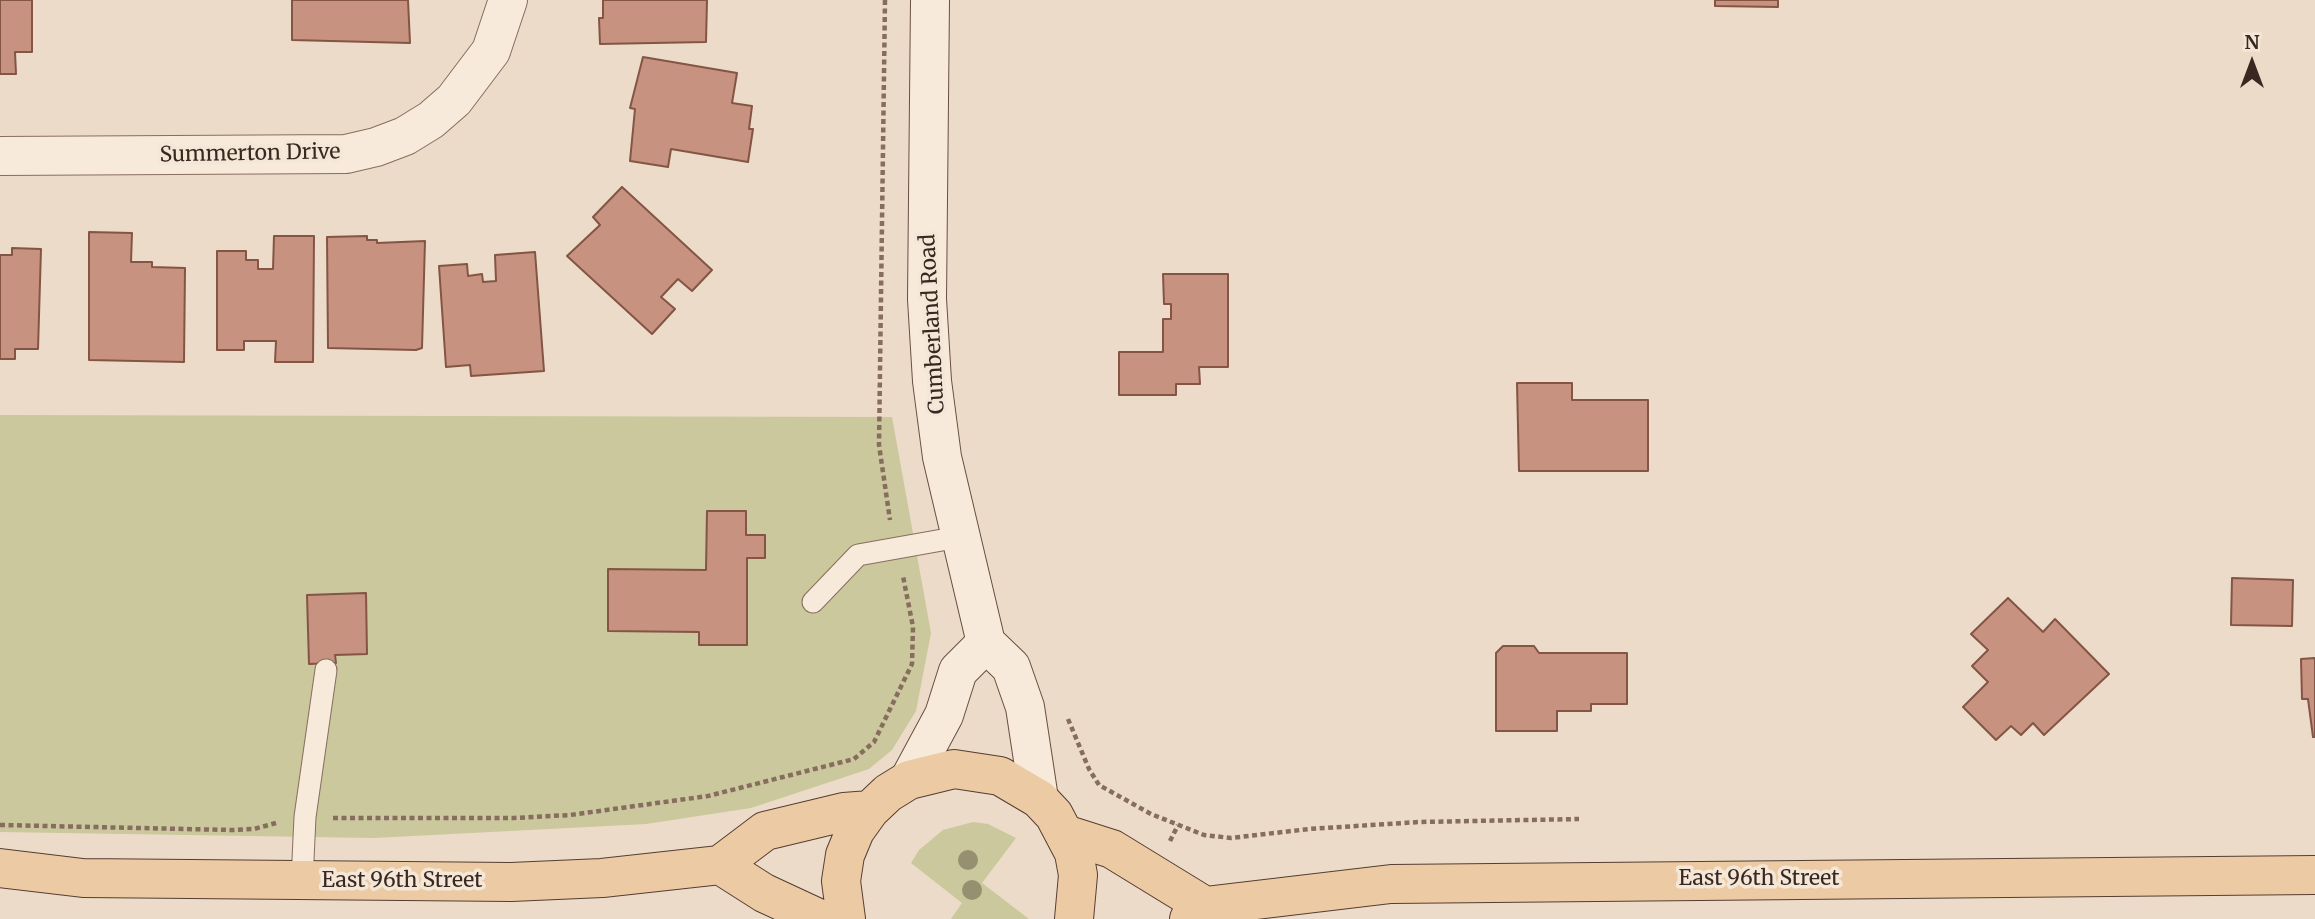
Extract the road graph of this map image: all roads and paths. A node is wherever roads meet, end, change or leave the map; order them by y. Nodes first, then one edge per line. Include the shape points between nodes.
1 (508, 0) edge
2 (885, 0) edge
3 (930, 0) edge
4 (0, 156) edge
5 (959, 537) junction
6 (896, 548) junction
7 (813, 602) dead end
8 (986, 643) junction
9 (326, 670) dead end
10 (1063, 706) dead end
11 (909, 780) junction
12 (1039, 799) junction
13 (870, 810) junction
14 (305, 817) junction
15 (1579, 819) dead end
16 (0, 825) edge
17 (1065, 834) junction
18 (720, 865) junction
19 (0, 868) edge
20 (2315, 875) edge
21 (83, 878) junction
22 (302, 881) junction
23 (0, 890) edge
24 (1197, 912) edge
25 (820, 919) edge
26 (846, 919) edge
27 (1074, 919) edge

1 - 4 main road, Summerton Drive via 491,51 454,100 405,136 376,147 346,154
2 - 6 path via 879,445 883,492
3 - 5 main road, Cumberland Road via 927,299 940,444
5 - 6 lane
5 - 8 main road, Cumberland Road
6 - 7 lane via 858,555
6 - 14 path via 913,627 912,664 874,742 855,759 708,796 570,815
8 - 11 main road via 958,671 947,706
8 - 12 main road via 1011,667 1025,706
9 - 14 lane
10 - 15 path via 1099,785 1151,814 1204,835 1231,838 1309,828
11 - 12 main road via 954,769 977,770 1000,776
11 - 13 main road
12 - 17 main road
13 - 18 main road via 765,831
13 - 26 main road via 845,855 841,881
14 - 16 path via 232,830
14 - 22 lane
17 - 24 main road, East 96th Street via 1112,849
17 - 27 main road via 1078,875
18 - 22 main road, East 96th Street via 554,881
18 - 25 main road via 764,893
19 - 21 main road, East 96th Street
20 - 24 main road, East 96th Street via 1391,884
21 - 22 main road, East 96th Street
21 - 23 main road, East 96th Street

